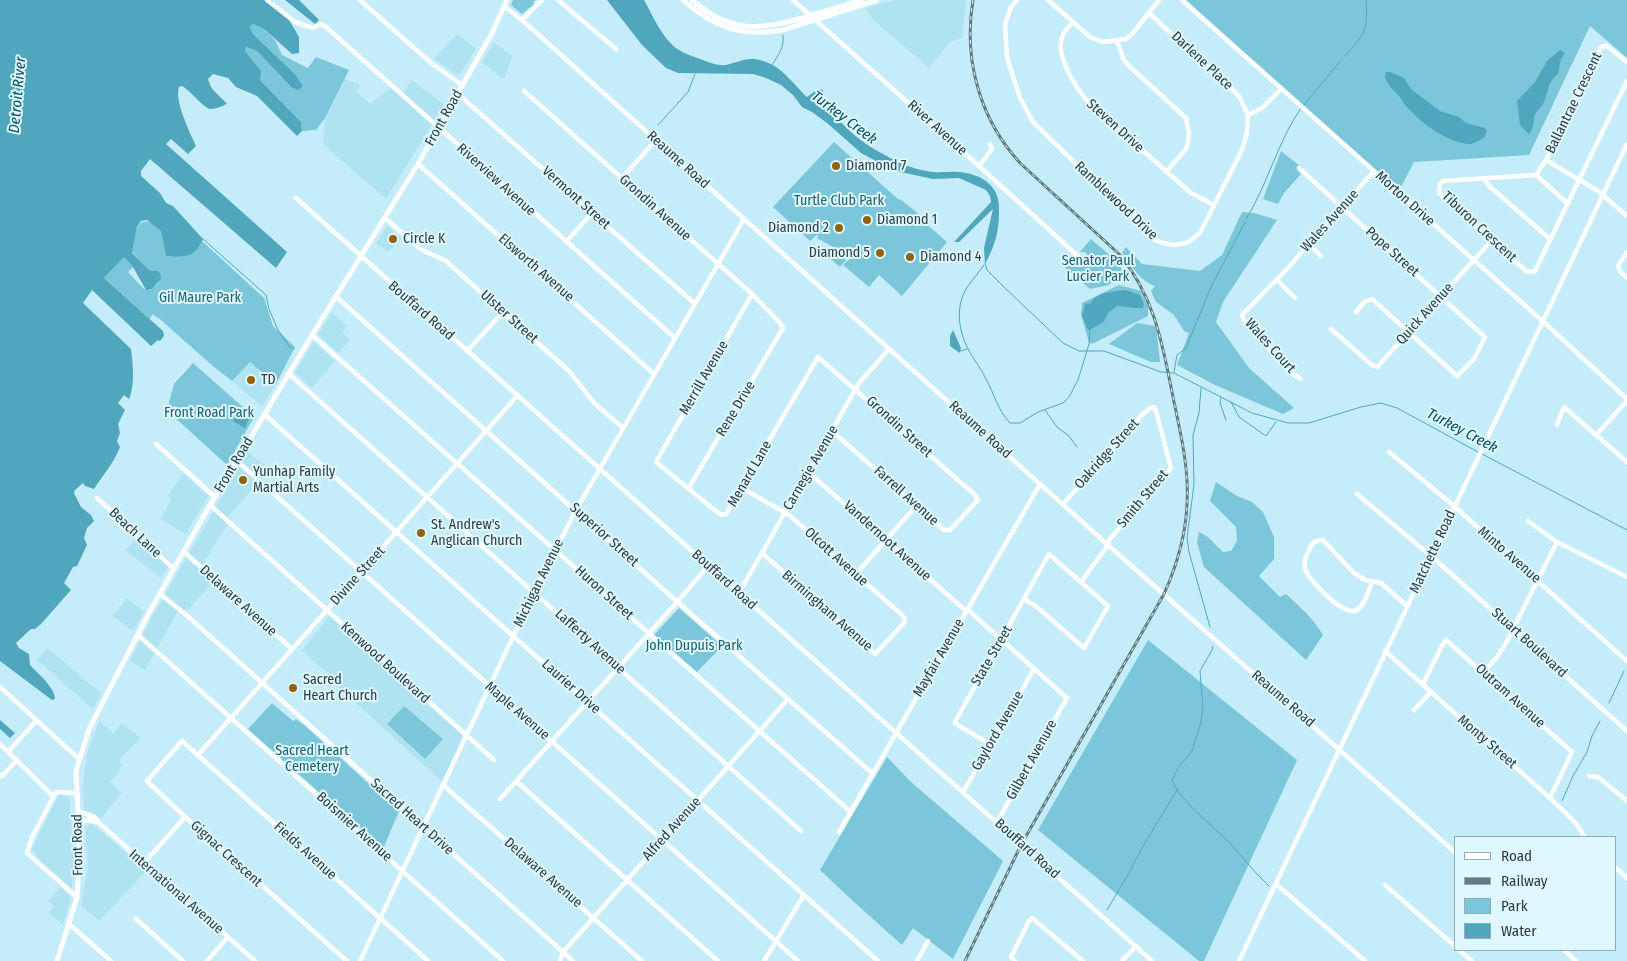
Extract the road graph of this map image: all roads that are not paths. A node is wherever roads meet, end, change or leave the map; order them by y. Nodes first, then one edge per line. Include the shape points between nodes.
1 (267, 0) edge
2 (360, 0) edge
3 (507, 0) edge
4 (542, 0) edge
5 (558, 0) edge
6 (683, 0) edge
7 (692, 0) edge
8 (793, 0) edge
9 (862, 0) edge
10 (877, 0) edge
11 (1017, 0) edge
12 (1048, 0) edge
13 (1159, 0) edge
14 (1182, 0) edge
15 (505, 6) junction
16 (1149, 13) junction
17 (813, 17) junction
18 (522, 20) junction
19 (1073, 23) junction
20 (1117, 41) junction
21 (616, 49) dead end
22 (1627, 62) edge
23 (1627, 81) edge
24 (462, 85) junction
25 (1281, 88) junction
26 (524, 91) dead end
27 (457, 93) junction
28 (1248, 115) junction
29 (438, 128) junction
30 (656, 140) junction
31 (990, 144) dead end
32 (1627, 144) edge
33 (1546, 160) junction
34 (418, 164) junction
35 (979, 166) junction
36 (1299, 168) dead end
37 (1374, 171) junction
38 (1166, 172) junction
39 (1536, 175) junction
40 (622, 178) junction
41 (1486, 178) junction
42 (1580, 180) junction
43 (1603, 195) junction
44 (296, 198) dead end
45 (1568, 204) junction
46 (1214, 205) junction
47 (1342, 208) junction
48 (592, 212) junction
49 (1627, 216) edge
50 (385, 218) junction
51 (744, 219) junction
52 (1550, 239) junction
53 (1492, 240) junction
54 (566, 242) junction
55 (1309, 244) junction
56 (1627, 252) edge
57 (361, 256) junction
58 (1321, 256) dead end
59 (1080, 258) dead end
60 (1473, 260) junction
61 (718, 264) junction
62 (1286, 270) joint
63 (1627, 278) edge
64 (1277, 280) junction
65 (752, 294) junction
66 (1441, 296) junction
67 (336, 298) junction
68 (1295, 298) dead end
69 (694, 303) junction
70 (503, 312) junction
71 (1356, 312) dead end
72 (1543, 322) junction
73 (783, 328) joint
74 (1332, 329) dead end
75 (1409, 332) junction
76 (312, 335) junction
77 (675, 338) junction
78 (889, 349) junction
79 (467, 351) junction
80 (818, 357) joint
81 (288, 373) junction
82 (654, 374) junction
83 (1301, 379) dead end
84 (856, 389) junction
85 (518, 395) junction
86 (1627, 400) edge
87 (1154, 407) joint
88 (264, 414) junction
89 (1557, 424) dead end
90 (623, 428) junction
91 (487, 430) junction
92 (832, 430) junction
93 (1596, 435) junction
94 (156, 444) dead end
95 (1389, 452) dead end
96 (236, 460) junction
97 (656, 462) joint
98 (1627, 462) edge
99 (458, 464) junction
100 (600, 469) junction
101 (808, 472) junction
102 (1040, 484) junction
103 (742, 488) junction
104 (688, 489) junction
105 (1358, 494) dead end
106 (215, 497) junction
107 (97, 498) dead end
108 (428, 498) junction
109 (978, 500) joint
110 (1063, 504) junction
111 (210, 505) junction
112 (916, 506) junction
113 (1454, 506) junction
114 (576, 510) junction
115 (785, 514) junction
116 (1528, 521) dead end
117 (397, 532) junction
118 (887, 540) junction
119 (1557, 542) junction
120 (1108, 545) junction
121 (555, 550) junction
122 (184, 552) junction
123 (762, 553) junction
124 (1431, 557) junction
125 (708, 566) junction
126 (174, 569) junction
127 (361, 572) junction
128 (856, 574) junction
129 (1627, 578) edge
130 (1538, 580) junction
131 (1081, 582) junction
132 (1372, 582) junction
133 (534, 592) junction
134 (739, 593) junction
135 (160, 594) junction
136 (1024, 599) junction
137 (678, 602) junction
138 (1407, 606) junction
139 (327, 610) junction
140 (966, 610) junction
141 (1513, 629) junction
142 (649, 633) junction
143 (138, 634) junction
144 (513, 635) junction
145 (891, 638) joint
146 (1002, 640) junction
147 (292, 649) junction
148 (1385, 651) junction
149 (1627, 661) edge
150 (618, 667) junction
151 (1034, 669) junction
152 (1483, 672) junction
153 (262, 684) junction
154 (1423, 684) junction
155 (489, 686) junction
156 (0, 687) edge
157 (1431, 692) junction
158 (1067, 698) joint
159 (788, 699) junction
160 (587, 702) junction
161 (1414, 710) dead end
162 (231, 717) junction
163 (36, 721) junction
164 (1627, 731) edge
165 (759, 732) junction
166 (895, 733) junction
167 (466, 736) junction
168 (182, 741) joint
169 (552, 741) junction
170 (0, 744) edge
171 (990, 744) junction
172 (1340, 750) junction
173 (8, 752) junction
174 (198, 755) junction
175 (79, 759) junction
176 (18, 760) junction
177 (494, 760) dead end
178 (729, 766) junction
179 (872, 773) junction
180 (0, 775) edge
181 (1589, 776) dead end
182 (516, 781) junction
183 (443, 785) junction
184 (77, 791) junction
185 (963, 792) junction
186 (53, 796) junction
187 (1550, 798) junction
188 (500, 799) dead end
189 (698, 800) junction
190 (1627, 801) edge
191 (78, 811) junction
192 (851, 812) junction
193 (185, 818) junction
194 (79, 822) junction
195 (98, 822) junction
196 (997, 822) junction
197 (423, 827) junction
198 (801, 831) dead end
199 (839, 832) dead end
200 (1584, 836) edge
201 (661, 841) junction
202 (1454, 852) edge
203 (144, 863) junction
204 (1617, 869) edge
205 (403, 870) junction
206 (1627, 878) edge
207 (627, 880) junction
208 (1276, 884) junction
209 (1385, 884) dead end
210 (804, 895) junction
211 (77, 897) junction
212 (593, 917) junction
213 (380, 918) junction
214 (136, 919) dead end
215 (69, 924) junction
216 (228, 937) junction
217 (776, 941) junction
218 (928, 941) dead end
219 (1454, 944) edge
220 (1136, 946) junction
221 (1460, 951) edge
222 (1565, 951) edge
223 (563, 952) junction
224 (1013, 959) edge
225 (57, 961) edge
226 (111, 961) edge
227 (183, 961) edge
228 (207, 961) edge
229 (255, 961) edge
230 (347, 961) edge
231 (360, 961) edge
232 (428, 961) edge
233 (503, 961) edge
234 (560, 961) edge
235 (573, 961) edge
236 (642, 961) edge
237 (718, 961) edge
238 (764, 961) edge
239 (798, 961) edge
240 (878, 961) edge
241 (917, 961) edge
242 (1083, 961) edge
243 (1122, 961) edge
244 (1152, 961) edge
245 (1239, 961) edge
246 (1365, 961) edge
247 (1472, 961) edge
248 (1576, 961) edge

1 - 29 street, Riverview Avenue via 295,22 313,28 320,24 326,27
2 - 24 street via 431,63
3 - 15 main road, Front Road
4 - 18 street
5 - 21 street
6 - 17 main road via 712,22 748,32 783,30
7 - 17 main road via 721,20 743,26 758,28
8 - 17 street, River Avenue
9 - 17 main road
10 - 17 main road
11 - 46 street, Ramblewood Drive via 1005,24 1007,56 1020,98 1049,139 1138,218 1149,235 1163,243 1186,243 1200,233
12 - 19 street
13 - 16 street
14 - 25 street, Morton Drive
15 - 18 street, Reaume Road
15 - 24 main road, Front Road
16 - 20 street via 1133,33
16 - 28 street, Darlene Place via 1239,96
17 - 35 street, River Avenue
18 - 30 street, Reaume Road
19 - 20 street via 1090,37 1103,42
19 - 38 street, Steven Drive via 1063,34 1061,42 1072,82 1091,105
20 - 38 street via 1128,65 1186,118 1189,133 1186,149
22 - 33 street, Ballantrae Crescent via 1607,46 1601,47
23 - 42 street
24 - 27 main road, Front Road
25 - 28 street via 1262,108
25 - 37 street, Morton Drive
26 - 40 street, Grondin Avenue
27 - 29 main road, Front Road
27 - 48 street, Vermont Street
28 - 46 street, Ramblewood Drive via 1245,142
29 - 34 main road, Front Road
29 - 54 street, Riverview Avenue
30 - 40 street
30 - 51 street, Reaume Road
31 - 35 street via 992,149
32 - 43 street, Matchette Road
33 - 39 street
33 - 42 street
34 - 50 main road, Front Road
34 - 82 street, Elsworth Avenue
35 - 59 street, River Avenue
36 - 47 street, Pope Street
37 - 47 street, Wales Avenue
37 - 60 street, Morton Drive
38 - 46 street, Steven Drive via 1191,193
39 - 41 street, Tiburon Crescent
39 - 45 street
40 - 61 street, Grondin Avenue
41 - 52 street via 1488,185
41 - 53 street, Tiburon Crescent via 1443,181 1438,189
42 - 43 street
42 - 45 street, Tiburon Crescent
43 - 49 street
43 - 72 street, Matchette Road
44 - 57 street, Bouffard Road
45 - 52 street, Tiburon Crescent
47 - 55 street, Wales Avenue
47 - 66 street, Pope Street
48 - 54 street
48 - 69 street, Vermont Street
50 - 57 main road, Front Road
50 - 70 street, Ulster Street via 422,250 446,261
51 - 61 street, Michigan Avenue
51 - 78 street, Reaume Road
52 - 53 street, Tiburon Crescent via 1535,271 1530,272
53 - 60 street, Quick Avenue
54 - 77 street, Riverview Avenue
55 - 58 street
55 - 62 street, Wales Avenue
56 - 63 street via 1618,266
57 - 67 main road, Front Road
57 - 79 street, Bouffard Road
60 - 66 street, Quick Avenue
60 - 72 street, Morton Drive
61 - 65 street, Grondin Avenue
61 - 69 street, Michigan Avenue
62 - 64 street, Wales Court
64 - 68 street
64 - 83 street, Wales Court via 1242,315 1245,323 1291,373
65 - 73 street, Grondin Avenue
65 - 97 street, Merrill Avenue
66 - 75 street, Quick Avenue
66 - 75 street, Pope Street via 1485,337 1474,359 1457,376
67 - 76 main road, Front Road
67 - 91 street, Superior Street
69 - 77 street, Michigan Avenue
70 - 79 street
70 - 90 street, Ulster Street via 569,371 594,402
71 - 75 street via 1364,302 1372,299
72 - 86 street, Morton Drive
72 - 113 street, Matchette Road
73 - 104 street, Rene Drive
74 - 75 street, Quick Avenue via 1377,368
76 - 81 main road, Front Road
76 - 99 street, Huron Street
77 - 82 street, Michigan Avenue
78 - 84 street, Carnegie Avenue
78 - 102 street, Reaume Road
79 - 85 street, Bouffard Road
80 - 84 street, Grondin Street
80 - 103 street, Menard Lane
81 - 88 main road, Front Road
81 - 108 street, Lafferty Avenue
82 - 90 street, Michigan Avenue
84 - 92 street, Carnegie Avenue
84 - 109 street, Grondin Street
85 - 91 street, Divine Street
85 - 100 street, Bouffard Road
86 - 93 street
87 - 110 street, Oakridge Street via 1141,416
87 - 120 street, Smith Street via 1170,468
88 - 96 main road, Front Road
88 - 117 street, Laurier Drive
89 - 93 street via 1564,407
90 - 100 street, Michigan Avenue
91 - 99 street, Divine Street
91 - 114 street, Superior Street
92 - 101 street, Carnegie Avenue
92 - 112 street, Farrell Avenue
93 - 98 street
94 - 106 street
95 - 113 street, Minto Avenue
96 - 106 main road, Front Road
96 - 127 street, Maple Avenue
97 - 104 street, Menard Lane
99 - 108 street, Divine Street
99 - 121 street, Huron Street
100 - 114 street, Michigan Avenue
100 - 125 street, Bouffard Road
101 - 115 street, Carnegie Avenue
101 - 118 street, Vandernoot Avenue
102 - 110 street, Reaume Road
102 - 140 street, Mayfair Avenue
103 - 104 street, Menard Lane via 726,514 722,515
103 - 115 street, Olcott Avenue
105 - 124 street, Stuart Boulevard
106 - 111 main road, Front Road
107 - 126 street, Beach Lane
108 - 117 street, Divine Street
108 - 133 street, Lafferty Avenue
109 - 112 street, Farrell Avenue via 950,530 944,530
110 - 120 street, Reaume Road
111 - 122 main road, Front Road
111 - 139 street, Kenwood Boulevard
112 - 118 street
113 - 124 street, Matchette Road
113 - 130 street, Minto Avenue
114 - 121 street, Michigan Avenue
114 - 137 street, Superior Street
115 - 123 street, Carnegie Avenue
115 - 128 street, Olcott Avenue
116 - 119 street
117 - 127 street, Divine Street
117 - 144 street, Laurier Drive
118 - 128 street
118 - 140 street, Vandernoot Avenue
119 - 129 street
119 - 130 street
120 - 131 street, Smith Street
120 - 172 street, Reaume Road
121 - 133 street, Michigan Avenue
121 - 142 street, Huron Street
122 - 126 main road, Front Road
122 - 147 street, Delaware Avenue
123 - 134 street, Carnegie Avenue
123 - 145 street, Birmingham Avenue via 875,654
124 - 138 street, Matchette Road
124 - 141 street, Stuart Boulevard
125 - 134 street, Bouffard Road
125 - 137 street
126 - 135 main road, Front Road
127 - 139 street, Divine Street
127 - 155 street, Maple Avenue
128 - 145 street, Olcott Avenue via 905,619
130 - 141 street
130 - 149 street, Minto Avenue
131 - 136 street, State Street via 1049,554
131 - 136 street via 1108,606 1084,648
132 - 132 street via 1354,573 1323,540 1312,544 1305,568 1323,592 1344,609 1349,611 1361,607
132 - 138 street via 1381,584
133 - 144 street, Michigan Avenue
133 - 150 street, Lafferty Avenue
134 - 166 street, Bouffard Road
135 - 143 main road, Front Road
135 - 153 street, Sacred Heart Drive
136 - 146 street, State Street
137 - 142 street
137 - 159 street, Superior Street
138 - 148 street, Matchette Road
139 - 147 street, Divine Street
139 - 167 street, Kenwood Boulevard
140 - 146 street, Vandernoot Avenue
140 - 166 street, Mayfair Avenue
141 - 152 street via 1502,650
141 - 164 street, Stuart Boulevard
142 - 150 street
142 - 165 street, Huron Street
143 - 162 street, Boismier Avenue
143 - 175 main road, Front Road via 89,729
144 - 155 street, Michigan Avenue
144 - 160 street, Laurier Drive
146 - 151 street, Vandernoot Avenue
146 - 171 street, State Street via 955,722
147 - 153 street, Divine Street
148 - 154 street, Monty Street
148 - 172 street, Matchette Road
150 - 160 street
150 - 178 street, Lafferty Avenue
151 - 158 street, Vandernoot Avenue
151 - 171 street, Gaylord Avenue
152 - 154 street, Outram Avenue via 1446,640
152 - 187 street, Outram Avenue via 1572,752
153 - 162 street, Divine Street
153 - 197 street, Sacred Heart Drive
154 - 157 street, Monty Street
155 - 167 street, Michigan Avenue
155 - 169 street, Maple Avenue
156 - 163 street
157 - 161 street
157 - 187 street, Monty Street
158 - 196 street, Gilbert Avenure
159 - 165 street, Alfred Avenue
159 - 179 street, Superior Street
160 - 169 street
160 - 189 street, Laurier Drive
162 - 174 street, Divine Street
162 - 205 street, Boismier Avenue
163 - 173 street
163 - 175 street
165 - 178 street, Alfred Avenue
165 - 192 street, Huron Street
166 - 179 street, Mayfair Avenue
166 - 185 street, Bouffard Road
167 - 177 street, Kenwood Boulevard
167 - 183 street, Michigan Avenue
168 - 174 street, Fields Avenue
168 - 193 street, Gignac Crescent via 147,781
169 - 182 street
169 - 201 street, Maple Avenue
170 - 173 street
171 - 185 street, Gaylord Avenue
172 - 202 street, Reaume Road
172 - 208 street, Matchette Road
173 - 176 street
174 - 213 street, Fields Avenue
175 - 184 main road, Front Road
176 - 180 street
176 - 186 street
178 - 189 street, Alfred Avenue
178 - 198 street, Lafferty Avenue
179 - 192 street, Mayfair Avenue
181 - 190 street via 1598,778
182 - 188 street
182 - 207 street
183 - 197 street, Michigan Avenue
183 - 212 street, Delaware Avenue
184 - 186 street via 56,792
184 - 191 main road, Front Road
185 - 196 street, Bouffard Road
186 - 211 street via 27,853
187 - 200 street, Monty Street
189 - 201 street, Alfred Avenue
189 - 210 street, Laurier Drive
191 - 194 main road, Front Road
191 - 195 main road
192 - 199 street, Mayfair Avenue
193 - 203 street
193 - 230 street, Gignac Crescent
194 - 195 main road
194 - 211 main road, Front Road
195 - 203 street, International Avenue
196 - 220 street, Bouffard Road
197 - 205 street, Michigan Avenue
197 - 223 street, Sacred Heart Drive
201 - 207 street, Alfred Avenue
201 - 217 street, Maple Avenue
203 - 216 street, International Avenue
204 - 206 street
205 - 213 street, Michigan Avenue
205 - 233 street, Boismier Avenue
207 - 212 street, Alfred Avenue
207 - 237 street
208 - 245 street, Matchette Road
208 - 246 street
209 - 219 street
210 - 217 street
210 - 240 street, Laurier Drive
211 - 215 main road, Front Road
212 - 223 street, Alfred Avenue
212 - 236 street, Delaware Avenue
213 - 231 street, Michigan Avenue
213 - 232 street, Fields Avenue
214 - 227 street
215 - 225 main road, Front Road
215 - 226 street
216 - 228 street
216 - 229 street, International Avenue
217 - 238 street
217 - 239 street, Maple Avenue
218 - 241 street
220 - 243 street
220 - 244 street, Bouffard Road
221 - 247 street
222 - 248 street
223 - 234 street, Alfred Avenue
223 - 235 street, Sacred Heart Drive
224 - 242 street via 1032,918

